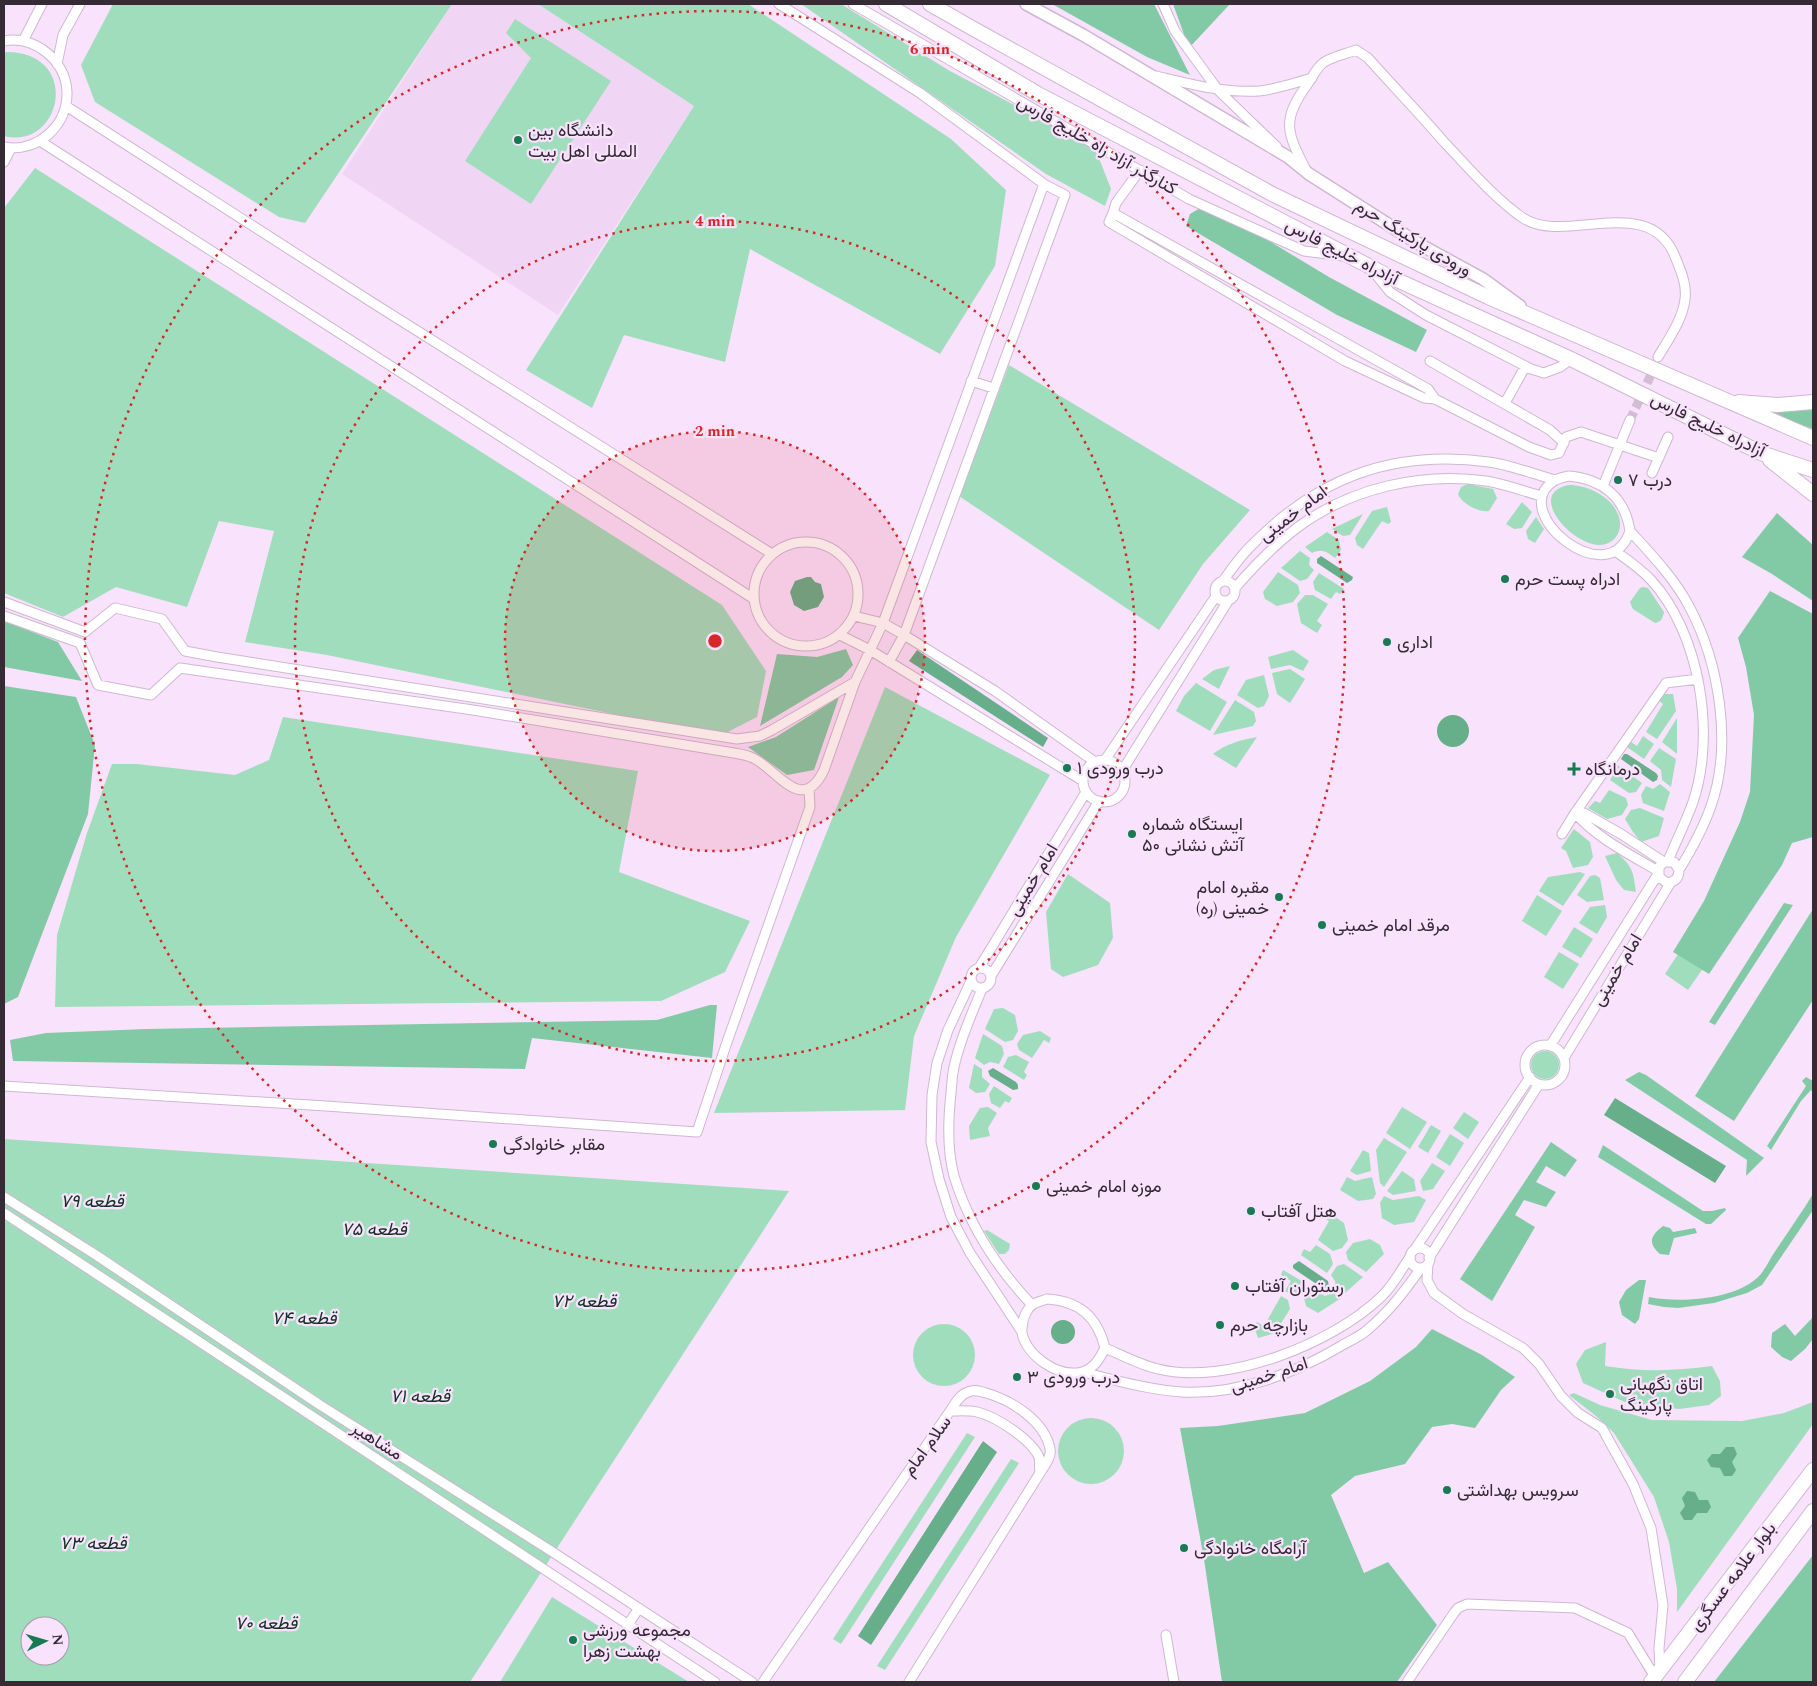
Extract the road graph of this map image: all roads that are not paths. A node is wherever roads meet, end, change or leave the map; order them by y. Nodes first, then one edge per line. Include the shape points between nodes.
1 (42, 4) edge
2 (80, 4) edge
3 (779, 4) edge
4 (853, 4) edge
5 (886, 4) edge
6 (930, 4) edge
7 (1026, 4) edge
8 (1163, 4) edge
9 (4, 41) edge
10 (23, 41) junction
11 (57, 64) junction
12 (1147, 74) junction
13 (1312, 78) junction
14 (1218, 90) junction
15 (66, 106) junction
16 (40, 141) junction
17 (7, 148) edge
18 (1288, 157) junction
19 (4, 162) edge
20 (1140, 170) junction
21 (1309, 174) junction
22 (1044, 184) junction
23 (1113, 213) junction
24 (1352, 258) junction
25 (1367, 266) junction
26 (1537, 319) junction
27 (1658, 357) tunnel mouth
28 (1571, 358) junction
29 (1430, 361) dead end
30 (1526, 367) junction
31 (970, 381) junction
32 (993, 388) junction
33 (1435, 399) junction
34 (1727, 402) junction
35 (1813, 402) edge
36 (1505, 404) junction
37 (1630, 420) tunnel mouth
38 (1668, 436) dead end
39 (1813, 438) edge
40 (1564, 443) junction
41 (1619, 445) junction
42 (1762, 453) junction
43 (1658, 458) junction
44 (1813, 470) edge
45 (1652, 473) dead end
46 (1555, 480) junction
47 (1603, 486) junction
48 (1813, 494) edge
49 (1541, 496) junction
50 (1630, 531) junction
51 (1615, 551) junction
52 (772, 554) junction
53 (1222, 581) junction
54 (1235, 588) junction
55 (1216, 596) junction
56 (754, 599) junction
57 (1228, 601) junction
58 (4, 602) edge
59 (4, 616) edge
60 (854, 616) junction
61 (883, 624) junction
62 (85, 632) junction
63 (840, 635) junction
64 (904, 635) junction
65 (80, 644) junction
66 (870, 650) junction
67 (185, 651) junction
68 (889, 662) junction
69 (180, 668) junction
70 (1698, 679) junction
71 (855, 682) junction
72 (1104, 760) junction
73 (1095, 762) junction
74 (1122, 771) junction
75 (1083, 781) junction
76 (809, 788) junction
77 (1086, 792) junction
78 (1099, 801) junction
79 (1575, 813) junction
80 (1562, 834) dead end
81 (1666, 862) junction
82 (1679, 870) junction
83 (1658, 872) junction
84 (1671, 882) junction
85 (979, 968) junction
86 (991, 976) junction
87 (971, 981) junction
88 (982, 989) junction
89 (1550, 1046) junction
90 (1564, 1058) junction
91 (1530, 1077) junction
92 (1539, 1084) junction
93 (4, 1086) edge
94 (4, 1198) edge
95 (4, 1213) edge
96 (1412, 1253) junction
97 (1426, 1263) junction
98 (1032, 1305) junction
99 (1022, 1332) junction
100 (1105, 1348) junction
101 (1082, 1372) junction
102 (950, 1411) junction
103 (1813, 1470) edge
104 (1040, 1473) junction
105 (1813, 1511) edge
106 (639, 1608) junction
107 (627, 1626) junction
108 (1166, 1635) dead end
109 (1655, 1677) edge
110 (715, 1682) edge
111 (752, 1682) edge
112 (763, 1682) edge
113 (909, 1682) edge
114 (1174, 1682) edge
115 (1407, 1682) edge
116 (1685, 1682) edge

1 - 10 street
2 - 11 street via 63,35
3 - 22 street via 920,93
4 - 20 street, کنارگذر آزاد راه خلیج فارس
5 - 24 highway, آزادراه خلیج فارس via 1038,94
6 - 26 highway, آزادراه خلیج فارس via 1272,194
7 - 12 main road
8 - 14 street via 1175,31
9 - 10 street
10 - 11 street via 50,54
11 - 15 street via 65,79
12 - 14 street
12 - 18 main road
13 - 14 street via 1260,90
13 - 21 street via 1296,100 1289,126 1292,142
13 - 27 street via 1323,63 1356,50 1368,58 1481,182 1524,218 1549,226 1622,222 1640,225 1662,236 1674,252 1683,278 1685,299
14 - 18 street
15 - 16 street via 61,120
15 - 52 street
16 - 17 street via 26,147
16 - 56 street
17 - 19 street
18 - 21 main road, ورودی پارکینگ حرم
20 - 23 street via 1116,202
20 - 24 street, کنارگذر آزاد راه خلیج فارس via 1189,199 1304,251
21 - 26 main road, ورودی پارکینگ حرم via 1419,244 1483,280
22 - 31 street
22 - 32 street via 1065,195
23 - 33 street via 1428,389
23 - 33 street via 1109,222 1300,336 1375,376 1424,398
24 - 25 highway, آزادراه خلیج فارس
25 - 28 highway, آزادراه خلیج فارس
25 - 30 street via 1390,292 1426,315
26 - 34 highway, آزادراه خلیج فارس
28 - 30 street via 1560,367 1544,373
28 - 42 highway, آزادراه خلیج فارس
29 - 36 street
30 - 36 street
31 - 32 street
31 - 61 street
32 - 64 street
33 - 40 street via 1551,456 1559,453
34 - 35 highway via 1777,405
34 - 39 highway, آزادراه خلیج فارس
36 - 40 street via 1550,430
37 - 41 street
38 - 43 street
40 - 41 street via 1566,437 1581,432
41 - 43 street
41 - 47 street
42 - 44 highway, آزادراه خلیج فارس
42 - 48 highway
43 - 45 street
46 - 47 street via 1568,476 1582,477
46 - 49 street
46 - 53 street, امام خمینی via 1491,462 1458,459 1430,458 1369,470 1317,492 1283,516 1248,548
47 - 50 street via 1624,510
49 - 51 street via 1543,512 1550,525 1569,545 1596,554
49 - 54 street, امام خمینی via 1470,480 1414,481 1379,488 1331,507 1298,527 1257,563
50 - 51 street via 1622,546
50 - 82 street via 1689,604 1709,653 1720,703 1720,766 1712,805 1697,841
51 - 70 street via 1652,581 1672,609
52 - 56 street via 757,574
52 - 60 street via 785,546 816,542 844,557 858,585
53 - 54 street via 1229,581
53 - 55 street via 1216,586
54 - 57 street via 1234,596
55 - 57 street
55 - 72 street
56 - 63 street via 766,628 793,646 810,647
57 - 74 street
58 - 62 street
59 - 65 street
60 - 61 street
60 - 63 street
61 - 64 street
61 - 66 street
62 - 65 street
62 - 67 street via 115,608 162,619
63 - 66 street
64 - 68 street
64 - 73 street via 995,691
65 - 69 street via 98,684 151,695
66 - 68 street
66 - 71 street
67 - 69 street
67 - 71 street via 736,739 772,730
68 - 75 street
69 - 76 street via 473,710 734,753 754,758 788,785 802,790
70 - 79 street via 1666,683
70 - 81 street via 1703,723 1701,763 1693,801
71 - 76 street via 819,783
72 - 73 street
72 - 74 street via 1111,761
73 - 75 street via 1086,770
74 - 78 street via 1124,784 1118,796
75 - 77 street
76 - 93 street via 810,807 697,1132
77 - 78 street
77 - 85 street, امام خمینی
78 - 86 street, امام خمینی
79 - 80 street
79 - 81 street via 1584,813
79 - 83 street via 1613,844
81 - 82 street via 1677,864
81 - 83 street
82 - 84 street via 1678,877
83 - 84 street via 1661,880
83 - 89 street, امام خمینی
84 - 90 street, امام خمینی
85 - 86 street via 985,968
85 - 87 street via 972,972
86 - 88 street via 988,986
87 - 88 street via 976,988
87 - 99 street via 937,1063 932,1094 931,1142 951,1217 970,1253
88 - 98 street via 954,1065 948,1141 954,1176 971,1220 996,1263
89 - 90 street
89 - 91 street via 1538,1046 1528,1054 1525,1066
90 - 92 street via 1564,1070 1557,1081
91 - 92 street
91 - 96 street, امام خمینی
92 - 97 street, امام خمینی
94 - 106 street, مشاهیر
95 - 107 street, مشاهیر
96 - 97 street via 1413,1265
96 - 97 street via 1425,1250 1429,1255
96 - 100 street, امام خمینی via 1383,1295 1349,1322 1293,1350 1255,1363 1225,1371 1193,1374 1158,1369
97 - 101 street, امام خمینی via 1396,1303 1365,1332 1292,1371 1254,1384 1218,1391 1182,1392 1128,1384
97 - 109 street via 1427,1280 1434,1293 1463,1314 1523,1348 1539,1364 1561,1396 1578,1413 1602,1428 1634,1484 1651,1528 1663,1604
98 - 99 street via 1024,1316
98 - 100 street via 1046,1299 1072,1303 1093,1320
99 - 101 street via 1028,1348 1042,1362 1066,1372
100 - 101 street via 1098,1361
102 - 104 street, سلام امام via 976,1412 996,1419 1014,1431 1039,1458
102 - 104 street via 960,1396 977,1390 1018,1406 1044,1434 1050,1448 1050,1456
102 - 112 street, سلام امام
103 - 109 highway, بلوار علامه عسگری
104 - 113 street
105 - 116 highway, بلوار علامه عسگری
106 - 107 street
106 - 111 street, مشاهیر
107 - 110 street, مشاهیر
108 - 114 street
109 - 115 street via 1628,1633 1574,1608 1467,1604 1454,1613

